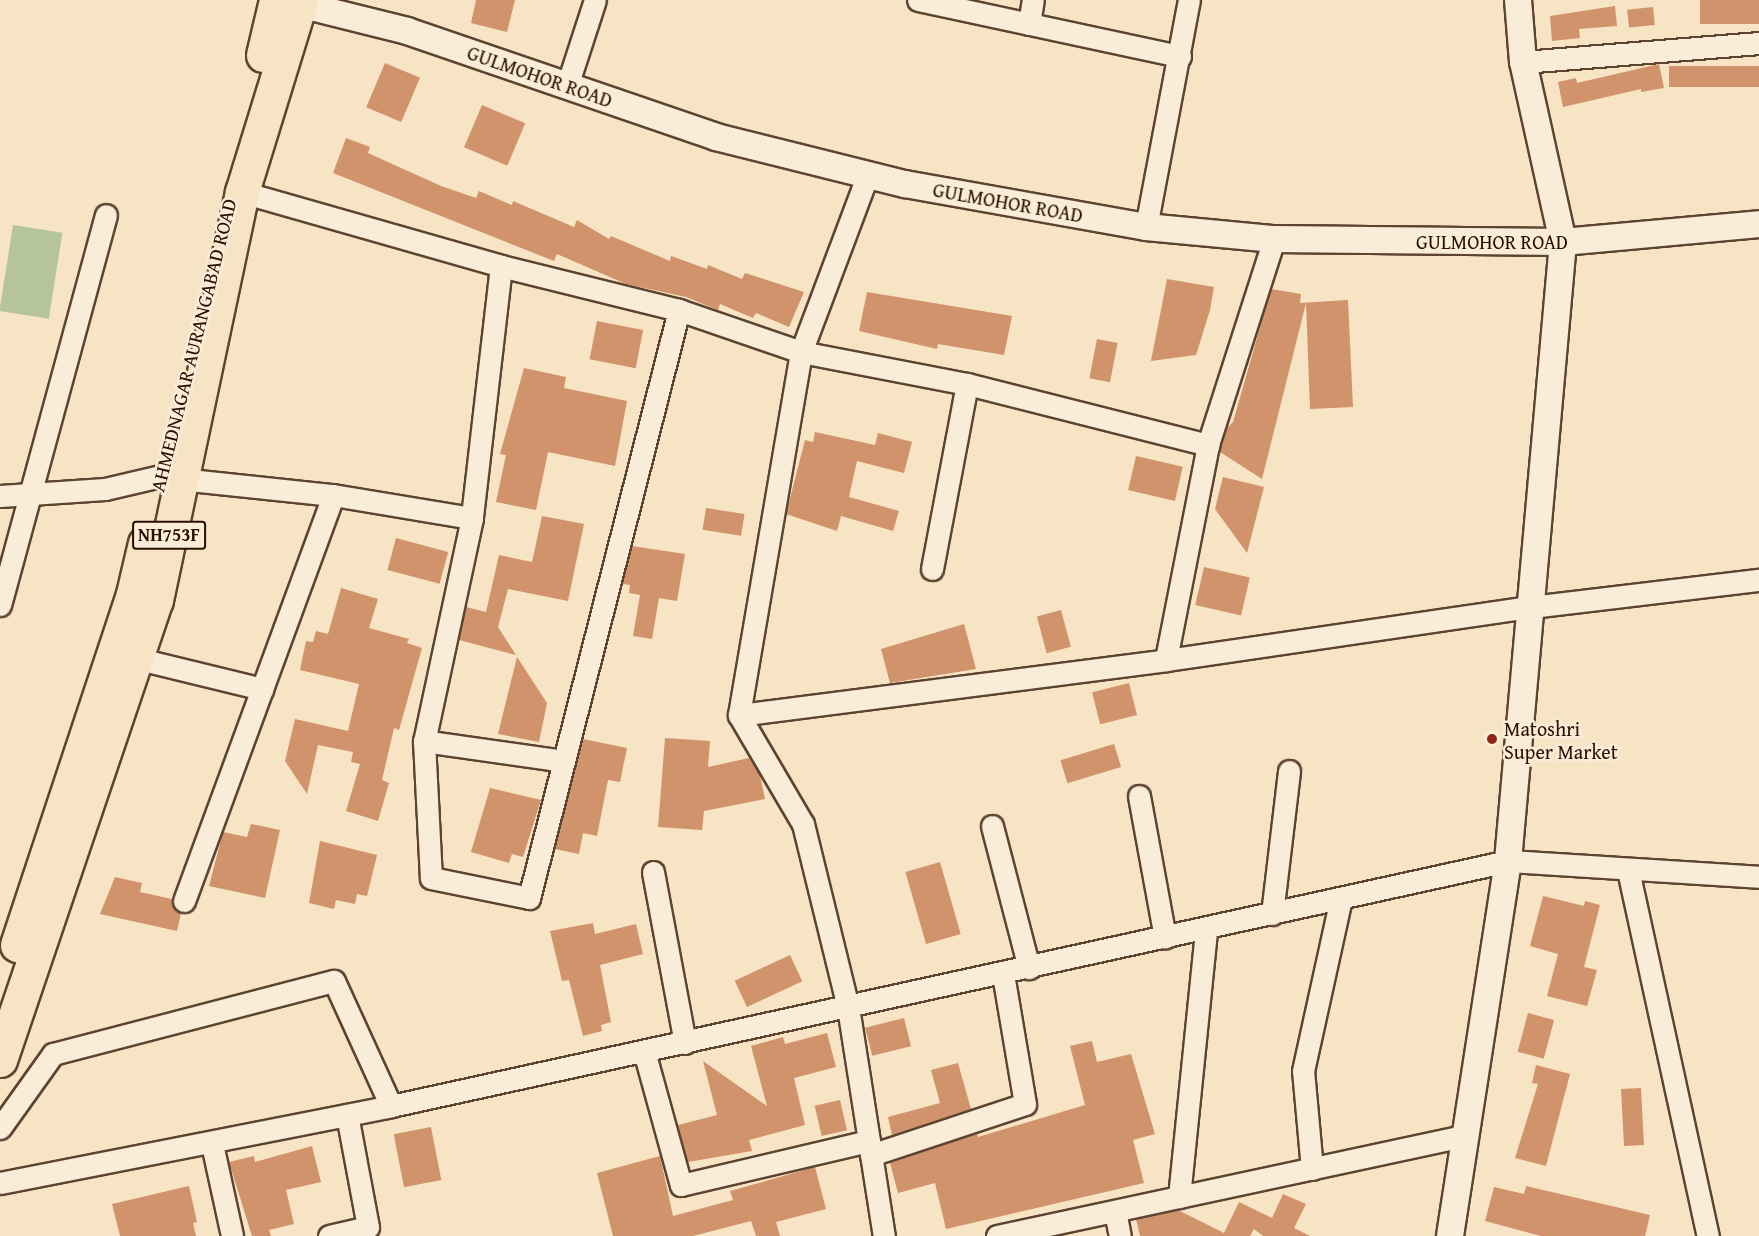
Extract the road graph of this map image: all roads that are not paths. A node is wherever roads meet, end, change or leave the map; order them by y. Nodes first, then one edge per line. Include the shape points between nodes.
1 (595, 0) edge
2 (918, 0) edge
3 (1033, 0) edge
4 (1189, 0) edge
5 (1518, 0) edge
6 (290, 1) edge
7 (347, 8) edge
8 (1029, 24) junction
9 (1759, 43) edge
10 (1180, 56) junction
11 (1523, 62) junction
12 (567, 86) junction
13 (868, 174) junction
14 (242, 192) junction
15 (106, 215) dead end
16 (1759, 224) edge
17 (1146, 227) junction
18 (1274, 239) junction
19 (1563, 242) junction
20 (501, 266) junction
21 (679, 310) junction
22 (801, 352) junction
23 (967, 384) junction
24 (1208, 445) junction
25 (171, 478) junction
26 (29, 494) junction
27 (333, 495) junction
28 (0, 496) edge
29 (472, 518) junction
30 (932, 569) dead end
31 (1759, 579) edge
32 (0, 605) edge
33 (1531, 607) junction
34 (139, 659) junction
35 (1166, 660) junction
36 (262, 689) junction
37 (739, 715) junction
38 (424, 741) junction
39 (564, 761) junction
40 (1289, 771) dead end
41 (1139, 796) dead end
42 (992, 826) dead end
43 (1508, 861) junction
44 (1628, 870) junction
45 (653, 872) dead end
46 (1759, 877) edge
47 (1341, 898) junction
48 (184, 902) dead end
49 (1272, 914) junction
50 (1206, 929) junction
51 (1165, 938) junction
52 (1029, 968) junction
53 (1003, 974) junction
54 (0, 995) edge
55 (848, 1007) junction
56 (685, 1042) junction
57 (644, 1051) junction
58 (0, 1060) edge
59 (391, 1106) junction
60 (347, 1115) junction
61 (0, 1128) edge
62 (1466, 1136) junction
63 (212, 1144) junction
64 (870, 1148) junction
65 (1312, 1169) junction
66 (0, 1183) edge
67 (1179, 1197) junction
68 (1114, 1211) junction
69 (1006, 1235) edge
70 (232, 1236) edge
71 (329, 1236) edge
72 (884, 1236) edge
73 (1120, 1236) edge
74 (1452, 1236) edge
75 (1708, 1236) edge

1 - 12 street
2 - 8 street
3 - 8 street
4 - 10 street
5 - 11 street
6 - 7 street, GULMOHOR ROAD
6 - 14 highway, NH753F
6 - 25 highway, AHMEDNAGAR AURANGABAD ROAD / NH753F
7 - 12 street, GULMOHOR ROAD
8 - 10 street
9 - 11 street
10 - 17 street
11 - 19 street
12 - 13 street, GULMOHOR ROAD via 716,137
13 - 17 street, GULMOHOR ROAD
13 - 22 street
14 - 20 street
14 - 25 highway, NH753F
15 - 26 street
16 - 19 street, GULMOHOR ROAD
17 - 18 street, GULMOHOR ROAD
18 - 19 street, GULMOHOR ROAD
18 - 24 street
19 - 33 street
20 - 21 street
20 - 29 street
21 - 22 street
21 - 39 street
22 - 23 street
22 - 37 street
23 - 24 street
23 - 30 street
24 - 35 street
25 - 26 street via 105,489
25 - 27 street
25 - 34 highway, NH753F via 156,600
25 - 54 highway, AHMEDNAGAR AURANGABAD ROAD / NH753F
26 - 28 street
26 - 32 street
27 - 29 street
27 - 36 street
29 - 38 street
31 - 33 street
33 - 35 street
33 - 43 street
34 - 36 street
34 - 58 highway, NH753F
35 - 37 street
36 - 48 street
37 - 55 street via 803,824
38 - 39 street
38 - 39 street via 430,878 529,898
40 - 49 street
41 - 51 street
42 - 52 street
43 - 44 street
43 - 47 street
43 - 62 street
44 - 46 street
44 - 75 street
45 - 56 street
47 - 49 street
47 - 65 street via 1303,1071
49 - 50 street
50 - 51 street
50 - 67 street
51 - 52 street
52 - 53 street
53 - 55 street
53 - 64 street via 1025,1104
55 - 56 street
55 - 64 street
56 - 57 street
57 - 59 street
57 - 64 street via 681,1185
59 - 60 street
59 - 61 street via 334,981 54,1054
60 - 63 street
60 - 71 street via 368,1227
62 - 65 street
62 - 74 street
63 - 66 street
63 - 70 street
64 - 72 street
65 - 67 street
67 - 68 street
68 - 69 street
68 - 73 street

